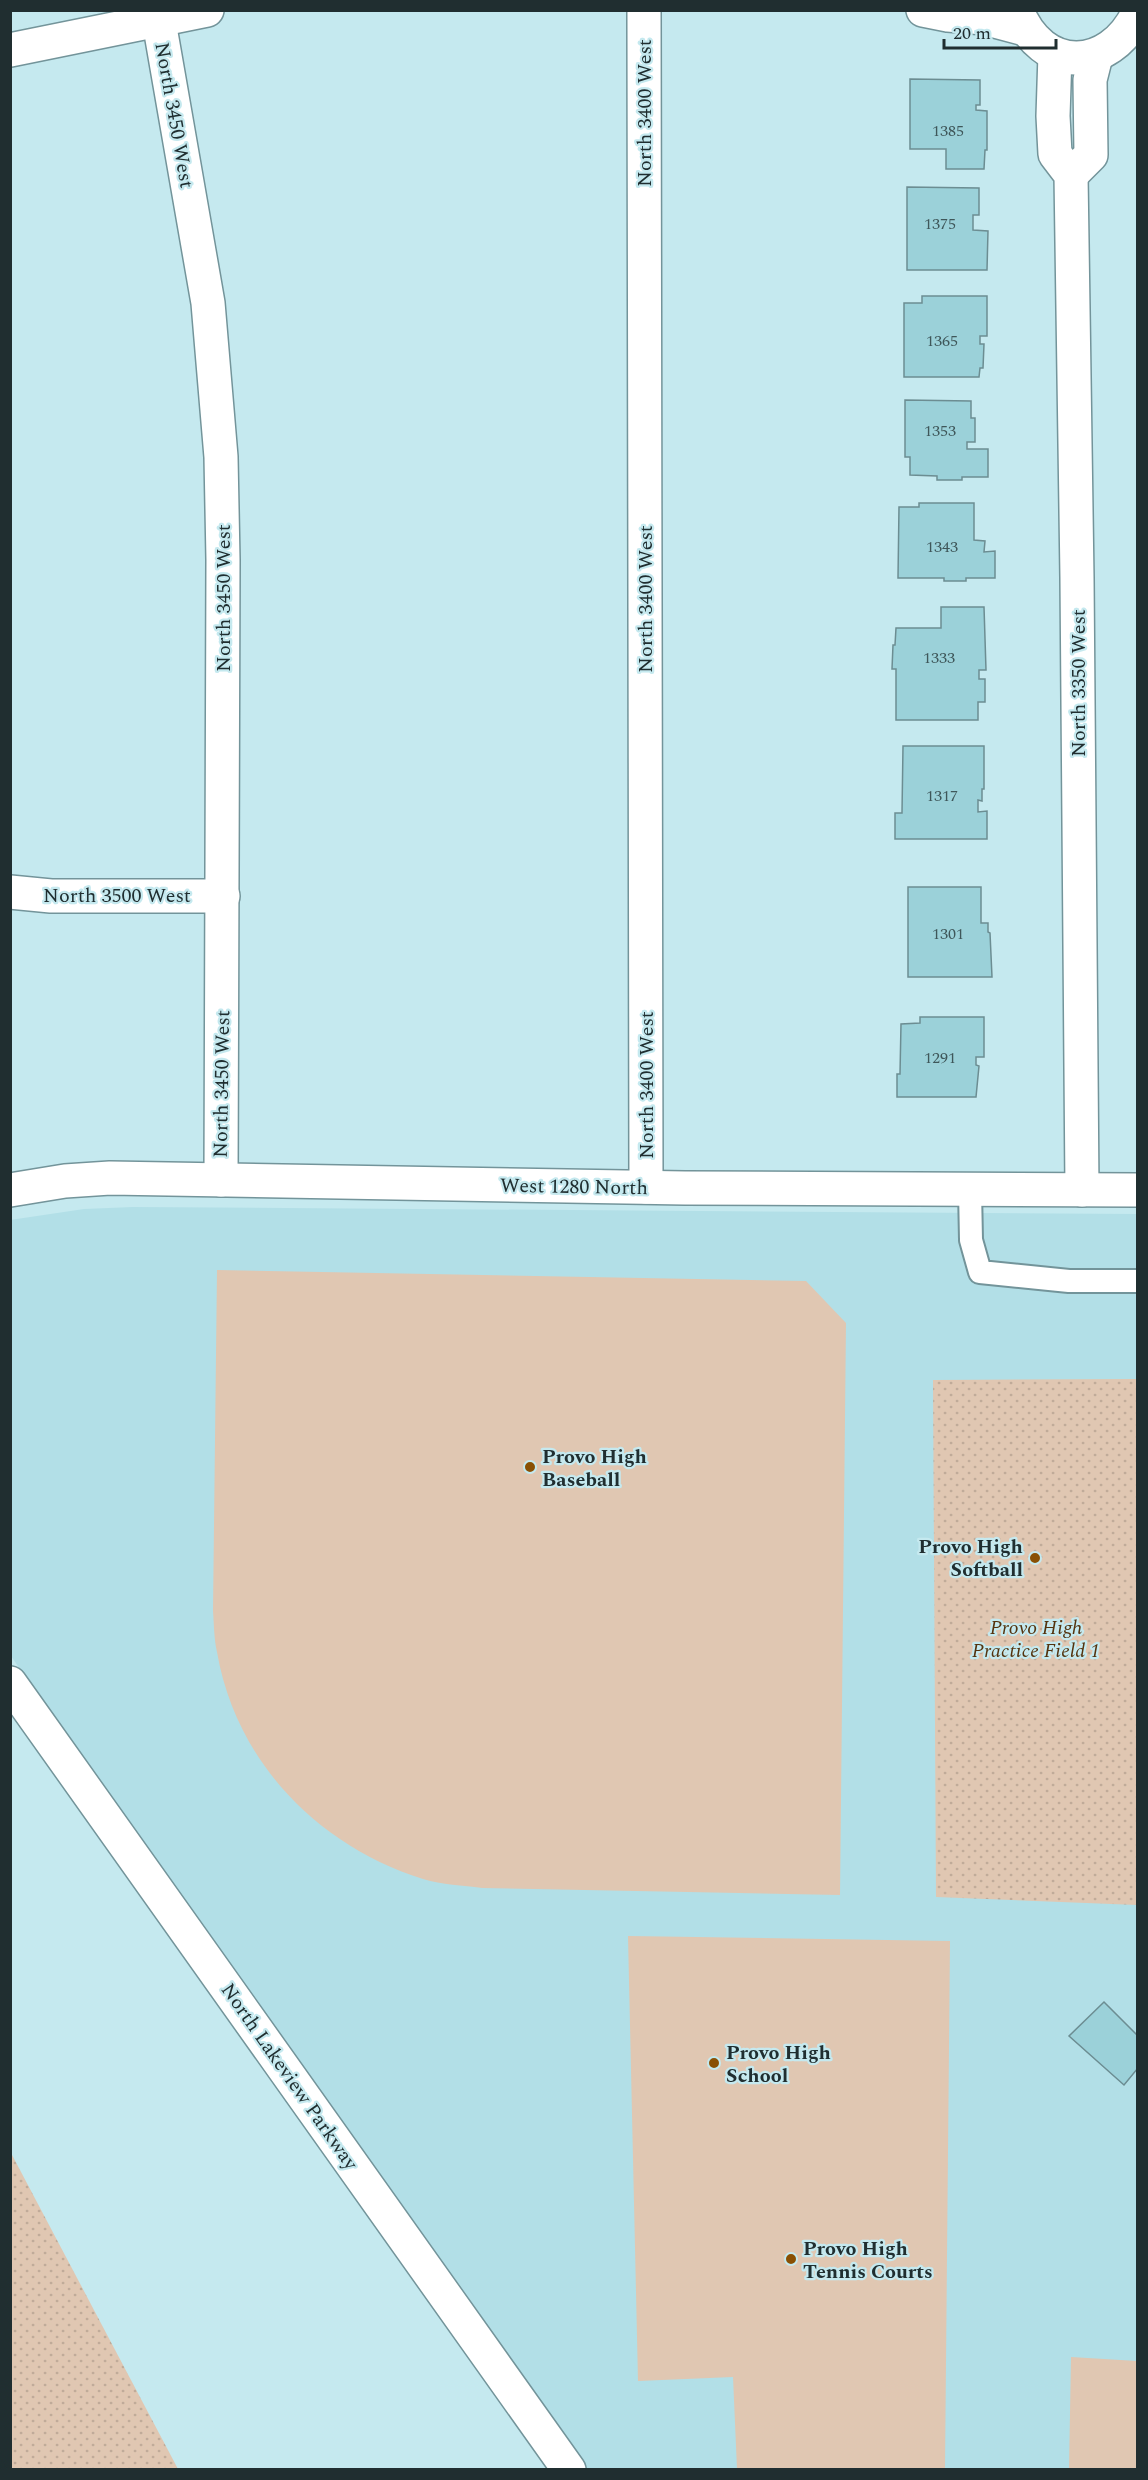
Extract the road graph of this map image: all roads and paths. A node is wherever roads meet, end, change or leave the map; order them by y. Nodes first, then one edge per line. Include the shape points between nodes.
1 (207, 10) edge
2 (644, 10) edge
3 (923, 10) edge
4 (158, 16) edge
5 (1021, 20) edge
6 (1134, 25) edge
7 (10, 50) edge
8 (1055, 54) junction
9 (1096, 56) junction
10 (1071, 175) junction
11 (10, 892) edge
12 (223, 896) junction
13 (220, 1180) junction
14 (646, 1187) junction
15 (10, 1190) edge
16 (970, 1190) junction
17 (1137, 1190) edge
18 (1082, 1191) junction
19 (1137, 1281) edge
20 (10, 1683) edge
21 (569, 2469) edge

1 - 4 street
2 - 14 street, North 3400 West
3 - 5 street
4 - 7 street
4 - 12 street, North 3450 West via 208,303 216,380 223,560
5 - 8 street via 1038,44
6 - 9 street via 1114,46
8 - 9 street
8 - 10 street via 1055,154
9 - 10 street via 1090,80 1090,155
10 - 18 street, North 3350 West
11 - 12 street, North 3500 West via 51,896
12 - 13 street, North 3450 West
13 - 14 street, West 1280 North
13 - 15 street, West 1280 North via 110,1178
14 - 16 street, West 1280 North
16 - 18 street, West 1280 North
16 - 19 lane via 970,1240 981,1272 1069,1281
17 - 18 street, West 1280 North
20 - 21 street, North Lakeview Parkway

